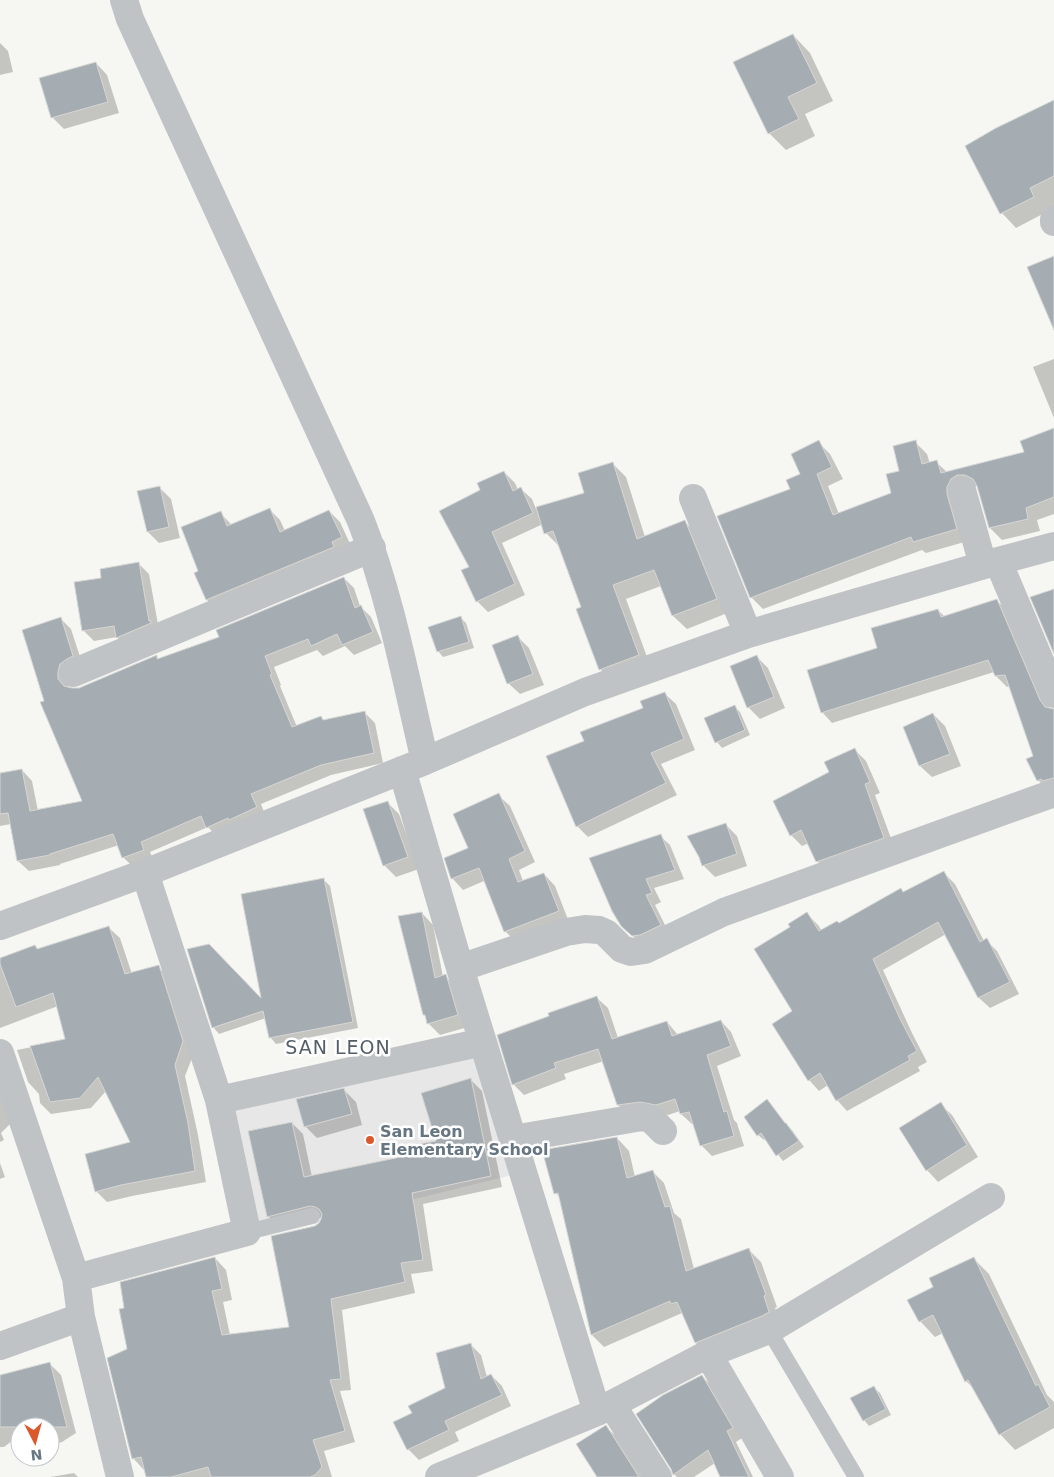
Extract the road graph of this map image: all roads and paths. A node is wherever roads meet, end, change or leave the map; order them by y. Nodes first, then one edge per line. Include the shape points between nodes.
1 (124, 0) edge
2 (962, 490) dead end
3 (694, 498) dead end
4 (1054, 546) edge
5 (372, 548) junction
6 (990, 563) junction
7 (748, 634) junction
8 (73, 673) dead end
9 (1054, 694) edge
10 (413, 766) junction
11 (1054, 794) edge
12 (145, 872) junction
13 (0, 926) edge
14 (460, 968) junction
15 (483, 1042) junction
16 (0, 1053) edge
17 (220, 1100) junction
18 (663, 1131) dead end
19 (512, 1139) junction
20 (991, 1197) dead end
21 (312, 1216) dead end
22 (247, 1232) junction
23 (76, 1278) junction
24 (81, 1317) junction
25 (769, 1330) junction
26 (0, 1346) edge
27 (708, 1354) junction
28 (604, 1408) junction
29 (120, 1477) edge
30 (439, 1477) edge
31 (658, 1477) edge
32 (780, 1477) edge
33 (856, 1477) edge

1 - 5 street
2 - 6 street
3 - 7 street
4 - 6 street
5 - 8 street
5 - 10 street via 395,635
6 - 7 street
6 - 9 street
7 - 10 street via 586,692
10 - 12 street
10 - 14 street
11 - 14 street via 724,912 645,950 631,952 622,949 606,933 585,929 566,932
12 - 13 street
12 - 17 street
14 - 15 street
15 - 17 street
15 - 19 street
16 - 23 street
17 - 22 street
18 - 19 street via 651,1119 642,1117
19 - 28 street
20 - 25 street
21 - 22 lane
22 - 23 street
23 - 24 street
24 - 26 street
24 - 29 street
25 - 27 street
25 - 33 lane
27 - 28 street
27 - 32 street
28 - 30 street
28 - 31 street

